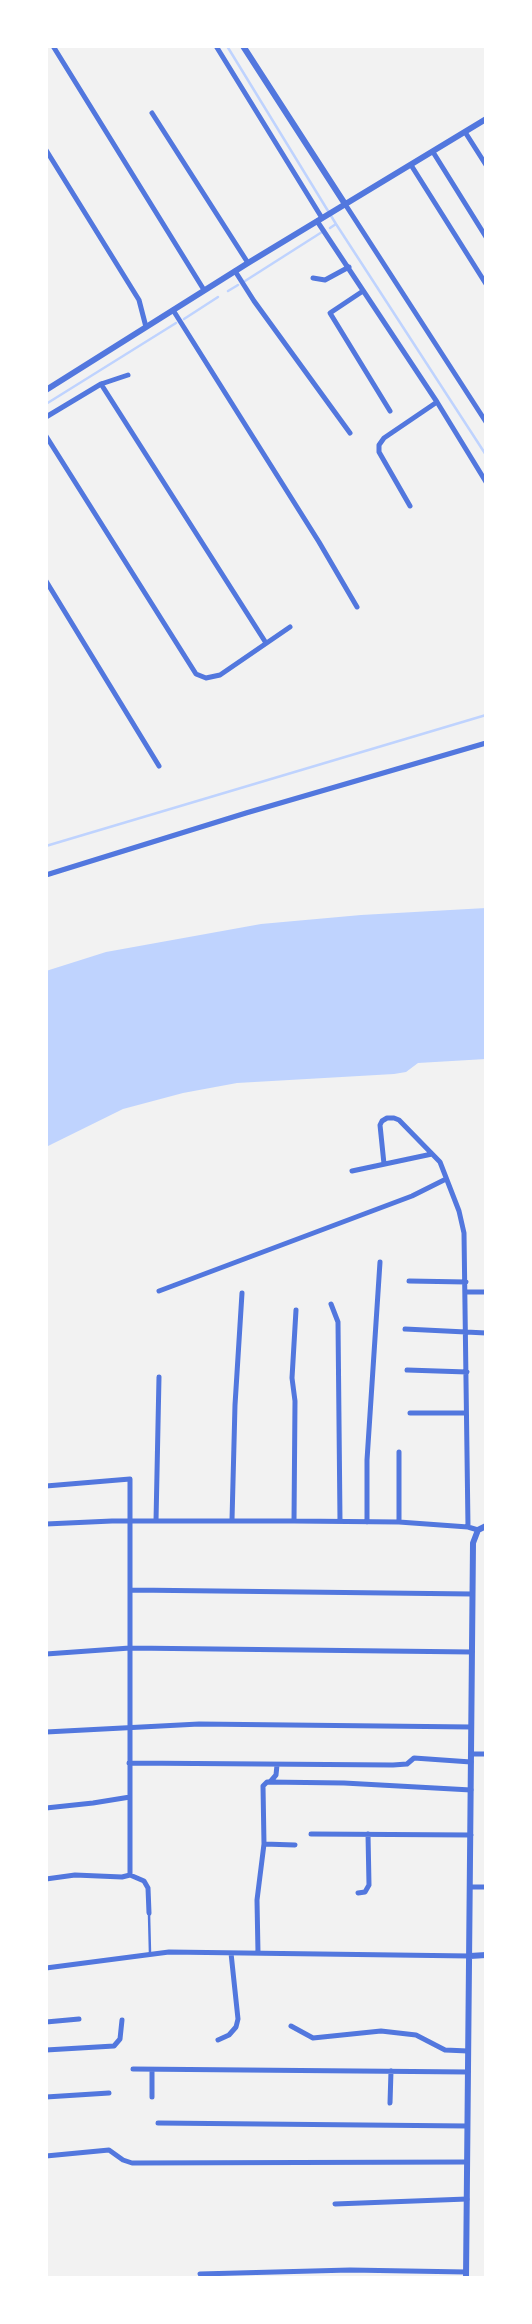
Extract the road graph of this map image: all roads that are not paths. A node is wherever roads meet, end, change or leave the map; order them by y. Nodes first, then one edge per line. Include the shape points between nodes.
1 (53, 46) edge
2 (216, 46) edge
3 (245, 47) edge
4 (152, 113) dead end
5 (486, 119) edge
6 (465, 132) junction
7 (46, 150) edge
8 (433, 152) junction
9 (411, 165) junction
10 (486, 165) edge
11 (344, 204) junction
12 (322, 218) junction
13 (486, 237) edge
14 (248, 263) junction
15 (349, 267) junction
16 (235, 271) junction
17 (313, 278) dead end
18 (486, 284) edge
19 (204, 290) junction
20 (363, 291) junction
21 (173, 310) junction
22 (146, 327) junction
23 (128, 375) dead end
24 (101, 384) junction
25 (46, 390) edge
26 (437, 402) junction
27 (390, 410) dead end
28 (46, 417) edge
29 (486, 422) edge
30 (350, 433) dead end
31 (46, 436) edge
32 (486, 482) edge
33 (410, 506) dead end
34 (46, 581) edge
35 (357, 607) dead end
36 (290, 627) dead end
37 (266, 643) junction
38 (486, 743) edge
39 (159, 766) dead end
40 (46, 875) edge
41 (432, 1154) junction
42 (384, 1164) junction
43 (352, 1171) dead end
44 (446, 1179) junction
45 (380, 1262) dead end
46 (409, 1281) dead end
47 (466, 1282) junction
48 (159, 1291) dead end
49 (466, 1292) junction
50 (486, 1292) edge
51 (242, 1293) dead end
52 (332, 1304) dead end
53 (296, 1310) dead end
54 (405, 1329) dead end
55 (466, 1332) junction
56 (486, 1332) edge
57 (407, 1370) dead end
58 (467, 1372) junction
59 (159, 1377) dead end
60 (410, 1413) dead end
61 (466, 1413) junction
62 (399, 1452) dead end
63 (46, 1486) edge
64 (232, 1520) junction
65 (294, 1520) junction
66 (156, 1521) junction
67 (340, 1521) junction
68 (132, 1522) junction
69 (366, 1522) junction
70 (398, 1522) junction
71 (46, 1524) edge
72 (486, 1526) edge
73 (468, 1527) junction
74 (478, 1530) junction
75 (132, 1590) junction
76 (472, 1594) junction
77 (130, 1648) junction
78 (472, 1652) junction
79 (46, 1654) edge
80 (129, 1726) junction
81 (471, 1727) junction
82 (46, 1732) edge
83 (472, 1754) junction
84 (486, 1754) edge
85 (472, 1762) junction
86 (129, 1763) junction
87 (278, 1765) junction
88 (270, 1782) junction
89 (471, 1790) junction
90 (130, 1797) junction
91 (46, 1808) edge
92 (311, 1834) dead end
93 (368, 1834) junction
94 (471, 1835) junction
95 (264, 1844) junction
96 (295, 1845) dead end
97 (130, 1876) junction
98 (46, 1879) edge
99 (486, 1887) edge
100 (471, 1888) junction
101 (358, 1894) dead end
102 (149, 1912) joint
103 (231, 1953) junction
104 (258, 1953) junction
105 (150, 1955) junction
106 (470, 1956) junction
107 (486, 1956) edge
108 (46, 1968) edge
109 (79, 2019) dead end
110 (122, 2020) dead end
111 (46, 2022) edge
112 (291, 2026) dead end
113 (218, 2040) dead end
114 (46, 2050) edge
115 (468, 2051) junction
116 (133, 2069) dead end
117 (152, 2070) junction
118 (392, 2071) junction
119 (468, 2072) junction
120 (109, 2093) dead end
121 (46, 2097) edge
122 (152, 2097) dead end
123 (390, 2103) dead end
124 (158, 2123) dead end
125 (467, 2126) junction
126 (46, 2156) edge
127 (466, 2162) junction
128 (467, 2199) junction
129 (335, 2204) dead end
130 (200, 2274) dead end
131 (466, 2275) edge

1 - 19 street
2 - 12 street
3 - 11 street
4 - 14 street
5 - 6 street
6 - 8 street
6 - 10 street
7 - 22 street via 139,300
8 - 9 street
8 - 13 street
9 - 11 street
9 - 18 street
11 - 12 street
11 - 29 street
12 - 14 street
12 - 15 street
14 - 16 street
15 - 17 street via 325,280
15 - 20 street
16 - 19 street
16 - 30 street
19 - 21 street
20 - 26 street
20 - 27 street via 330,313
21 - 22 street
21 - 35 street
22 - 25 street
23 - 24 street
24 - 28 street
24 - 37 street
26 - 32 street
26 - 33 street via 384,438 379,445 379,452
31 - 37 street via 196,674 213,678
34 - 39 street
36 - 37 street
38 - 40 street
41 - 42 street
41 - 42 street via 399,1120 387,1118 380,1125
41 - 44 street via 440,1162
42 - 43 street
44 - 47 street via 464,1233
44 - 48 street via 412,1196
45 - 69 street
46 - 47 street
47 - 49 street
49 - 50 street
49 - 55 street
51 - 64 street
52 - 67 street via 338,1322
53 - 65 street via 292,1378 295,1401
54 - 55 street
55 - 56 street
55 - 58 street
57 - 58 street
58 - 61 street
59 - 66 street
60 - 61 street
61 - 73 street
62 - 70 street
63 - 68 street via 130,1479
64 - 65 street
64 - 66 street
65 - 67 street
66 - 68 street
67 - 69 street
68 - 71 street
68 - 75 street
69 - 70 street
70 - 73 street
72 - 74 street
73 - 74 street
74 - 76 street via 473,1543
75 - 76 street
75 - 77 street
76 - 78 street
77 - 78 street
77 - 79 street
77 - 80 street
78 - 81 street
80 - 81 street
80 - 82 street
80 - 86 street
81 - 83 street
83 - 84 street
83 - 85 street
85 - 87 street via 414,1758 400,1765
85 - 89 street
86 - 87 street
86 - 90 street
87 - 88 street
88 - 89 street
88 - 95 street via 264,1786
89 - 94 street
90 - 91 street
90 - 97 street
92 - 93 street
93 - 94 street
93 - 101 street via 370,1885 365,1892
94 - 100 street
95 - 96 street
95 - 104 street via 257,1900
97 - 98 street via 75,1875
97 - 102 street via 144,1881 148,1888
99 - 100 street
100 - 106 street
102 - 105 lane
103 - 104 street
103 - 105 street via 169,1952
103 - 113 street via 238,2019 236,2027
104 - 106 street
105 - 108 street
106 - 107 street
106 - 115 street
109 - 111 street
110 - 114 street via 120,2039 114,2046
112 - 115 street via 313,2038 381,2031 416,2035 444,2050
115 - 119 street
116 - 117 street
117 - 118 street
117 - 122 street
118 - 119 street
118 - 123 street
119 - 125 street
120 - 121 street
124 - 125 street
125 - 127 street
126 - 127 street via 109,2150 132,2163
127 - 128 street
128 - 129 street
128 - 131 street
130 - 131 street via 350,2270

